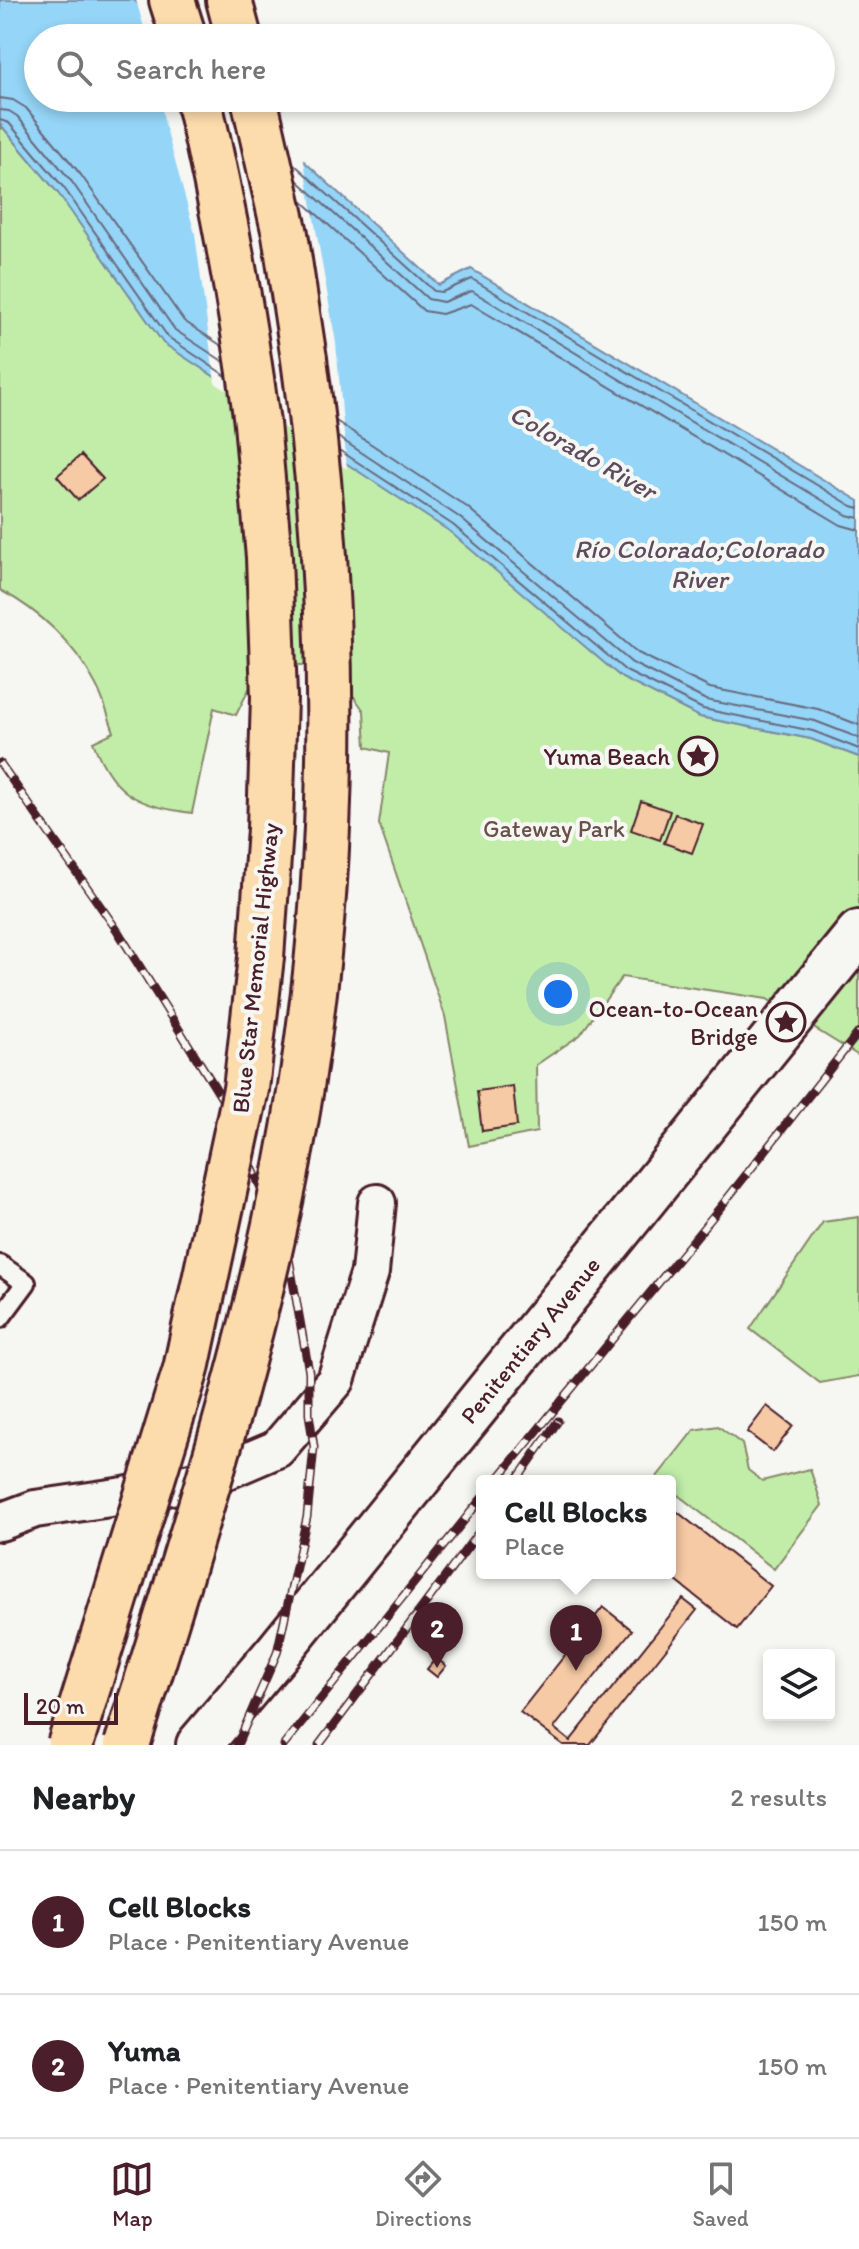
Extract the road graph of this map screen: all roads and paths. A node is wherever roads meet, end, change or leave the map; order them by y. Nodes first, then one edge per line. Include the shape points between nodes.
1 (172, 0) edge
2 (229, 0) edge
3 (180, 24) edge
4 (235, 24) edge
5 (201, 112) edge
6 (257, 112) edge
7 (859, 933) edge
8 (377, 1203) dead end
9 (0, 1265) edge
10 (0, 1318) edge
11 (0, 1522) edge
12 (70, 1745) edge
13 (127, 1745) edge
14 (199, 1745) edge

1 - 3 highway
2 - 4 highway
5 - 12 highway, Blue Star Memorial Highway, bridge via 248,355 269,557 274,697 261,957 246,1089 186,1369
6 - 13 highway, bridge via 285,234 313,425 325,558 329,702 321,915 301,1086 247,1344
7 - 14 street, Penitentiary Avenue
8 - 11 street via 370,1272 336,1380 277,1449 209,1478 35,1509
9 - 10 lane via 26,1283

